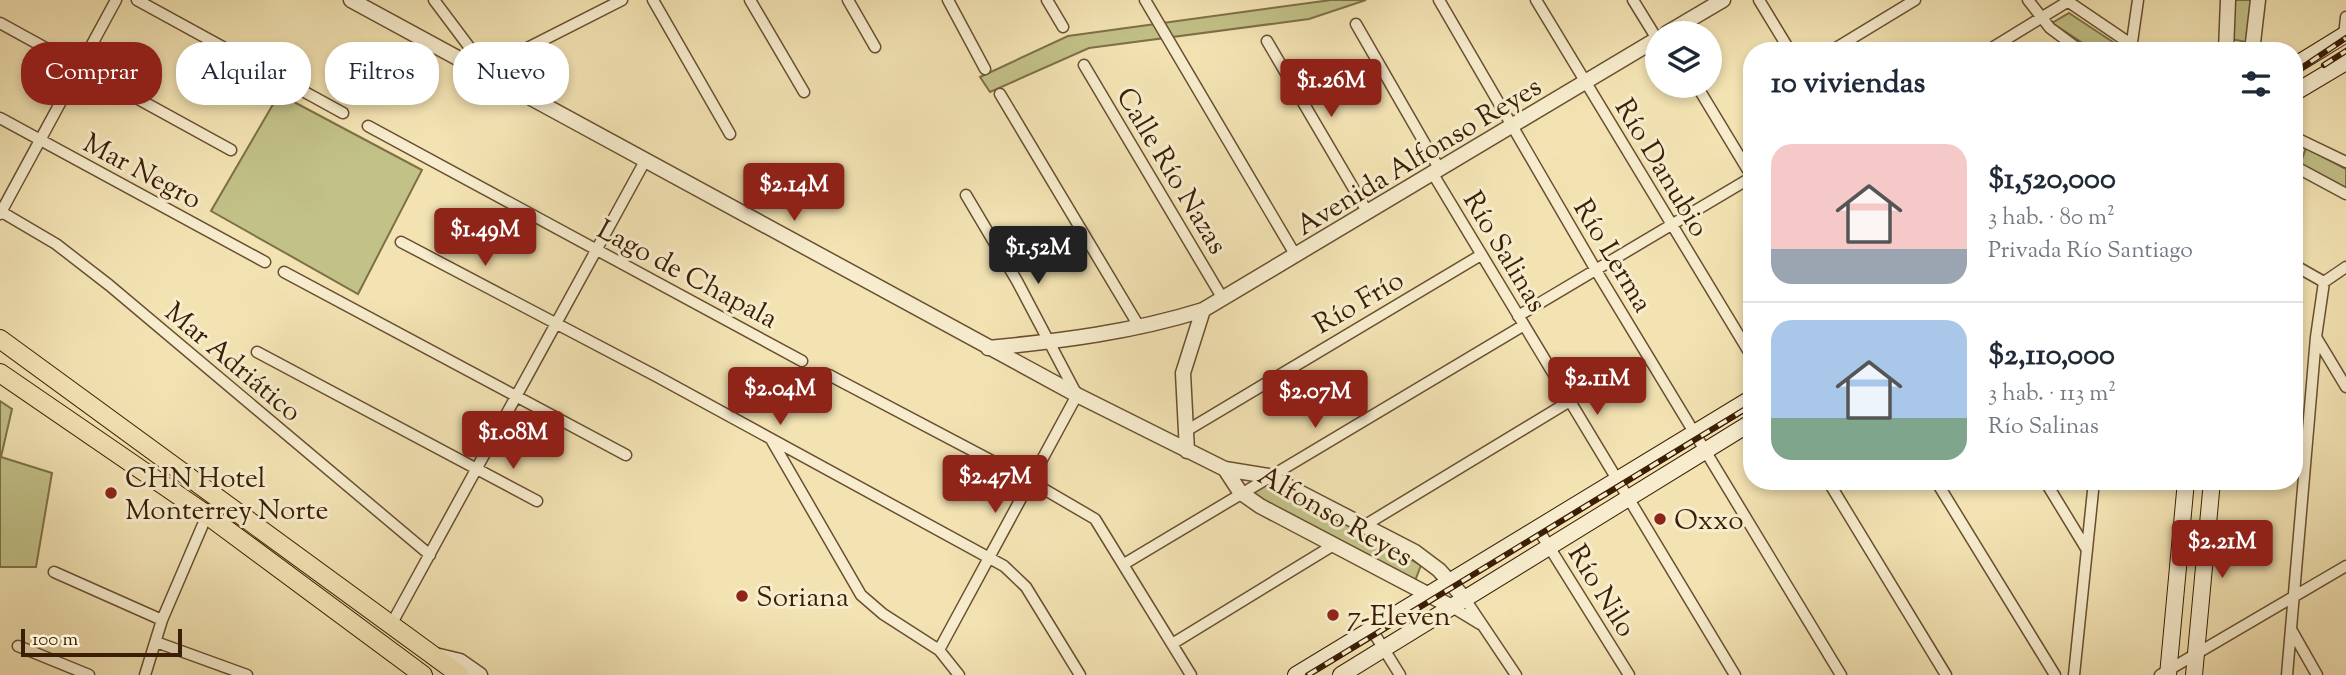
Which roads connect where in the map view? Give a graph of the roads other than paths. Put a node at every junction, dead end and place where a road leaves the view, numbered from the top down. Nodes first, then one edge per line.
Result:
1 (116, 0) edge
2 (137, 0) edge
3 (351, 0) edge
4 (433, 0) edge
5 (622, 0) edge
6 (653, 0) edge
7 (751, 0) edge
8 (848, 0) edge
9 (948, 0) edge
10 (1047, 0) edge
11 (1145, 0) edge
12 (1439, 0) edge
13 (1536, 0) edge
14 (1633, 0) edge
15 (1723, 0) edge
16 (1759, 0) edge
17 (1915, 0) edge
18 (2028, 0) edge
19 (2138, 0) edge
20 (2228, 0) edge
21 (2258, 0) edge
22 (2066, 1) edge
23 (2346, 17) edge
24 (2040, 19) junction
25 (1646, 21) edge
26 (1687, 21) edge
27 (0, 23) edge
28 (1356, 24) dead end
29 (1063, 27) dead end
30 (2345, 35) edge
31 (1267, 41) dead end
32 (35, 42) edge
33 (93, 42) edge
34 (465, 42) edge
35 (544, 42) edge
36 (1785, 42) edge
37 (1846, 42) edge
38 (2002, 42) edge
39 (2069, 42) edge
40 (2125, 42) edge
41 (2135, 42) edge
42 (2226, 42) edge
43 (2253, 42) edge
44 (1645, 46) edge
45 (875, 47) dead end
46 (453, 54) edge
47 (2303, 61) edge
48 (2346, 62) edge
49 (1084, 65) dead end
50 (985, 69) dead end
51 (1585, 83) junction
52 (2303, 88) edge
53 (804, 92) dead end
54 (1000, 94) dead end
55 (1704, 98) edge
56 (59, 105) edge
57 (149, 105) edge
58 (546, 105) edge
59 (343, 113) dead end
60 (0, 118) edge
61 (368, 126) dead end
62 (1512, 128) junction
63 (730, 134) dead end
64 (40, 140) junction
65 (2303, 141) edge
66 (231, 150) dead end
67 (645, 161) junction
68 (1743, 162) edge
69 (2346, 162) edge
70 (2303, 171) edge
71 (1436, 172) junction
72 (1743, 183) edge
73 (2346, 194) edge
74 (966, 195) dead end
75 (0, 212) edge
76 (1368, 213) junction
77 (1672, 227) junction
78 (401, 242) dead end
79 (594, 249) junction
80 (1482, 255) junction
81 (1296, 256) junction
82 (265, 262) dead end
83 (2346, 267) edge
84 (2303, 270) edge
85 (284, 272) dead end
86 (1597, 272) junction
87 (2324, 282) junction
88 (1223, 299) junction
89 (1203, 310) junction
90 (1521, 321) junction
91 (555, 323) junction
92 (1140, 328) junction
93 (2316, 337) junction
94 (0, 339) edge
95 (1050, 342) junction
96 (1743, 342) edge
97 (987, 348) junction
98 (257, 352) dead end
99 (802, 361) dead end
100 (0, 373) edge
101 (828, 375) dead end
102 (2346, 387) edge
103 (1077, 395) junction
104 (515, 397) junction
105 (1570, 401) junction
106 (1743, 404) edge
107 (1743, 427) edge
108 (1186, 431) junction
109 (1695, 434) junction
110 (772, 441) junction
111 (1705, 450) junction
112 (1188, 451) junction
113 (626, 455) dead end
114 (1225, 469) junction
115 (475, 470) junction
116 (1268, 476) junction
117 (1030, 481) junction
118 (1617, 481) junction
119 (1833, 490) edge
120 (1941, 490) edge
121 (2051, 490) edge
122 (2093, 490) edge
123 (2185, 490) edge
124 (2211, 490) edge
125 (1240, 492) junction
126 (1628, 499) junction
127 (537, 500) dead end
128 (207, 515) junction
129 (1362, 527) junction
130 (1538, 529) junction
131 (1332, 546) junction
132 (1549, 547) junction
133 (2087, 550) junction
134 (430, 555) junction
135 (990, 558) junction
136 (1124, 564) junction
137 (2346, 566) edge
138 (54, 572) dead end
139 (1450, 581) junction
140 (1429, 595) junction
141 (2294, 596) junction
142 (1459, 603) junction
143 (162, 620) junction
144 (392, 623) junction
145 (1371, 630) junction
146 (2292, 631) junction
147 (156, 642) junction
148 (1172, 643) junction
149 (18, 646) dead end
150 (1384, 649) junction
151 (939, 650) junction
152 (2196, 654) junction
153 (435, 655) junction
154 (2165, 673) edge
155 (89, 675) edge
156 (145, 675) edge
157 (247, 675) edge
158 (423, 675) edge
159 (460, 675) edge
160 (480, 675) edge
161 (959, 675) edge
162 (1080, 675) edge
163 (1191, 675) edge
164 (1296, 675) edge
165 (1341, 675) edge
166 (1400, 675) edge
167 (1516, 675) edge
168 (1629, 675) edge
169 (1735, 675) edge
170 (1841, 675) edge
171 (1946, 675) edge
172 (2054, 675) edge
173 (2074, 675) edge
174 (2194, 675) edge
175 (2287, 675) edge
176 (2317, 675) edge

1 - 33 street
2 - 59 street
3 - 46 street
4 - 34 street
5 - 35 street
6 - 63 street
7 - 53 street
8 - 45 street
9 - 50 street
10 - 29 street
11 - 81 street
12 - 62 street, Río Lerma
13 - 51 street, Río Danubio
14 - 25 street
15 - 26 street
16 - 36 street
17 - 37 street
18 - 24 street
19 - 41 street
20 - 42 street
21 - 43 street
22 - 24 street
22 - 40 street
23 - 30 street
24 - 38 street
24 - 39 street
27 - 32 street
28 - 71 street, Río Salinas
30 - 47 main road
31 - 76 street
44 - 51 street, Avenida Alfonso Reyes
48 - 52 main road
49 - 88 street, Calle Río Nazas
51 - 62 street, Avenida Alfonso Reyes
51 - 77 street, Río Danubio
54 - 92 street
55 - 68 street
56 - 64 street
57 - 66 street
58 - 67 street
60 - 64 street, Mar Negro
61 - 79 street, Lago de Chapala
62 - 71 street, Avenida Alfonso Reyes
62 - 86 street, Río Lerma
64 - 75 street
64 - 82 street, Mar Negro
65 - 69 street
67 - 79 street
67 - 97 street
70 - 73 street
71 - 76 street, Avenida Alfonso Reyes
71 - 80 street, Río Salinas
72 - 77 street
74 - 95 street
75 - 134 street, Mar Adriático
76 - 81 street, Avenida Alfonso Reyes
77 - 86 street
77 - 96 street, Río Danubio
78 - 91 street
79 - 91 street
79 - 99 street, Lago de Chapala
80 - 90 street, Río Salinas
80 - 108 street, Río Frío
81 - 88 street, Avenida Alfonso Reyes
83 - 87 street
84 - 87 street
85 - 104 street
86 - 90 street
86 - 109 street, Río Lerma
87 - 93 street
88 - 89 street, Avenida Alfonso Reyes
89 - 92 street, Avenida Alfonso Reyes
89 - 108 street
90 - 105 street, Río Salinas
90 - 116 street
91 - 104 street
91 - 110 street
92 - 95 street, Avenida Alfonso Reyes
93 - 102 street
93 - 141 street
94 - 144 highway
95 - 97 street, Avenida Alfonso Reyes
95 - 103 street
97 - 103 street
98 - 115 street
100 - 128 highway
101 - 117 street
103 - 112 street
103 - 117 street
104 - 113 street
104 - 115 street
105 - 118 street, Río Salinas
105 - 129 street
106 - 109 main road
107 - 111 main road
108 - 112 street
109 - 111 street, Río Lerma
109 - 118 main road
110 - 135 street
110 - 151 street
111 - 126 main road
111 - 170 street, Río Lerma
112 - 114 street
114 - 116 street, Alfonso Reyes
114 - 125 street, Alfonso Reyes
115 - 127 street
115 - 134 street
116 - 125 street
116 - 129 street, Alfonso Reyes
117 - 135 street
117 - 136 street
118 - 126 street, Río Salinas
118 - 130 main road
119 - 171 street
120 - 172 street
121 - 133 street
122 - 133 street
123 - 154 main road
124 - 152 main road
125 - 131 street, Alfonso Reyes
125 - 136 street
126 - 132 main road
126 - 169 street, Río Salinas
128 - 143 street
128 - 158 highway
129 - 139 street, Alfonso Reyes
130 - 132 street, Río Nilo
130 - 139 main road
131 - 140 street, Alfonso Reyes
131 - 148 street
132 - 142 main road
132 - 168 street, Río Nilo
133 - 173 street
134 - 144 street
135 - 151 street
135 - 162 street
136 - 148 street
137 - 141 street
138 - 143 street
139 - 140 main road
139 - 142 street, Alfonso Reyes
140 - 142 street, Alfonso Reyes
140 - 145 main road
141 - 146 street
141 - 152 street
142 - 150 main road
142 - 167 street
143 - 147 street
144 - 153 highway
145 - 150 street
145 - 164 main road
146 - 175 street
146 - 176 street
147 - 156 street
147 - 157 street
148 - 163 street
149 - 155 street
150 - 165 main road
150 - 166 street
151 - 161 street
152 - 154 street
152 - 174 main road
153 - 159 highway
153 - 160 street

